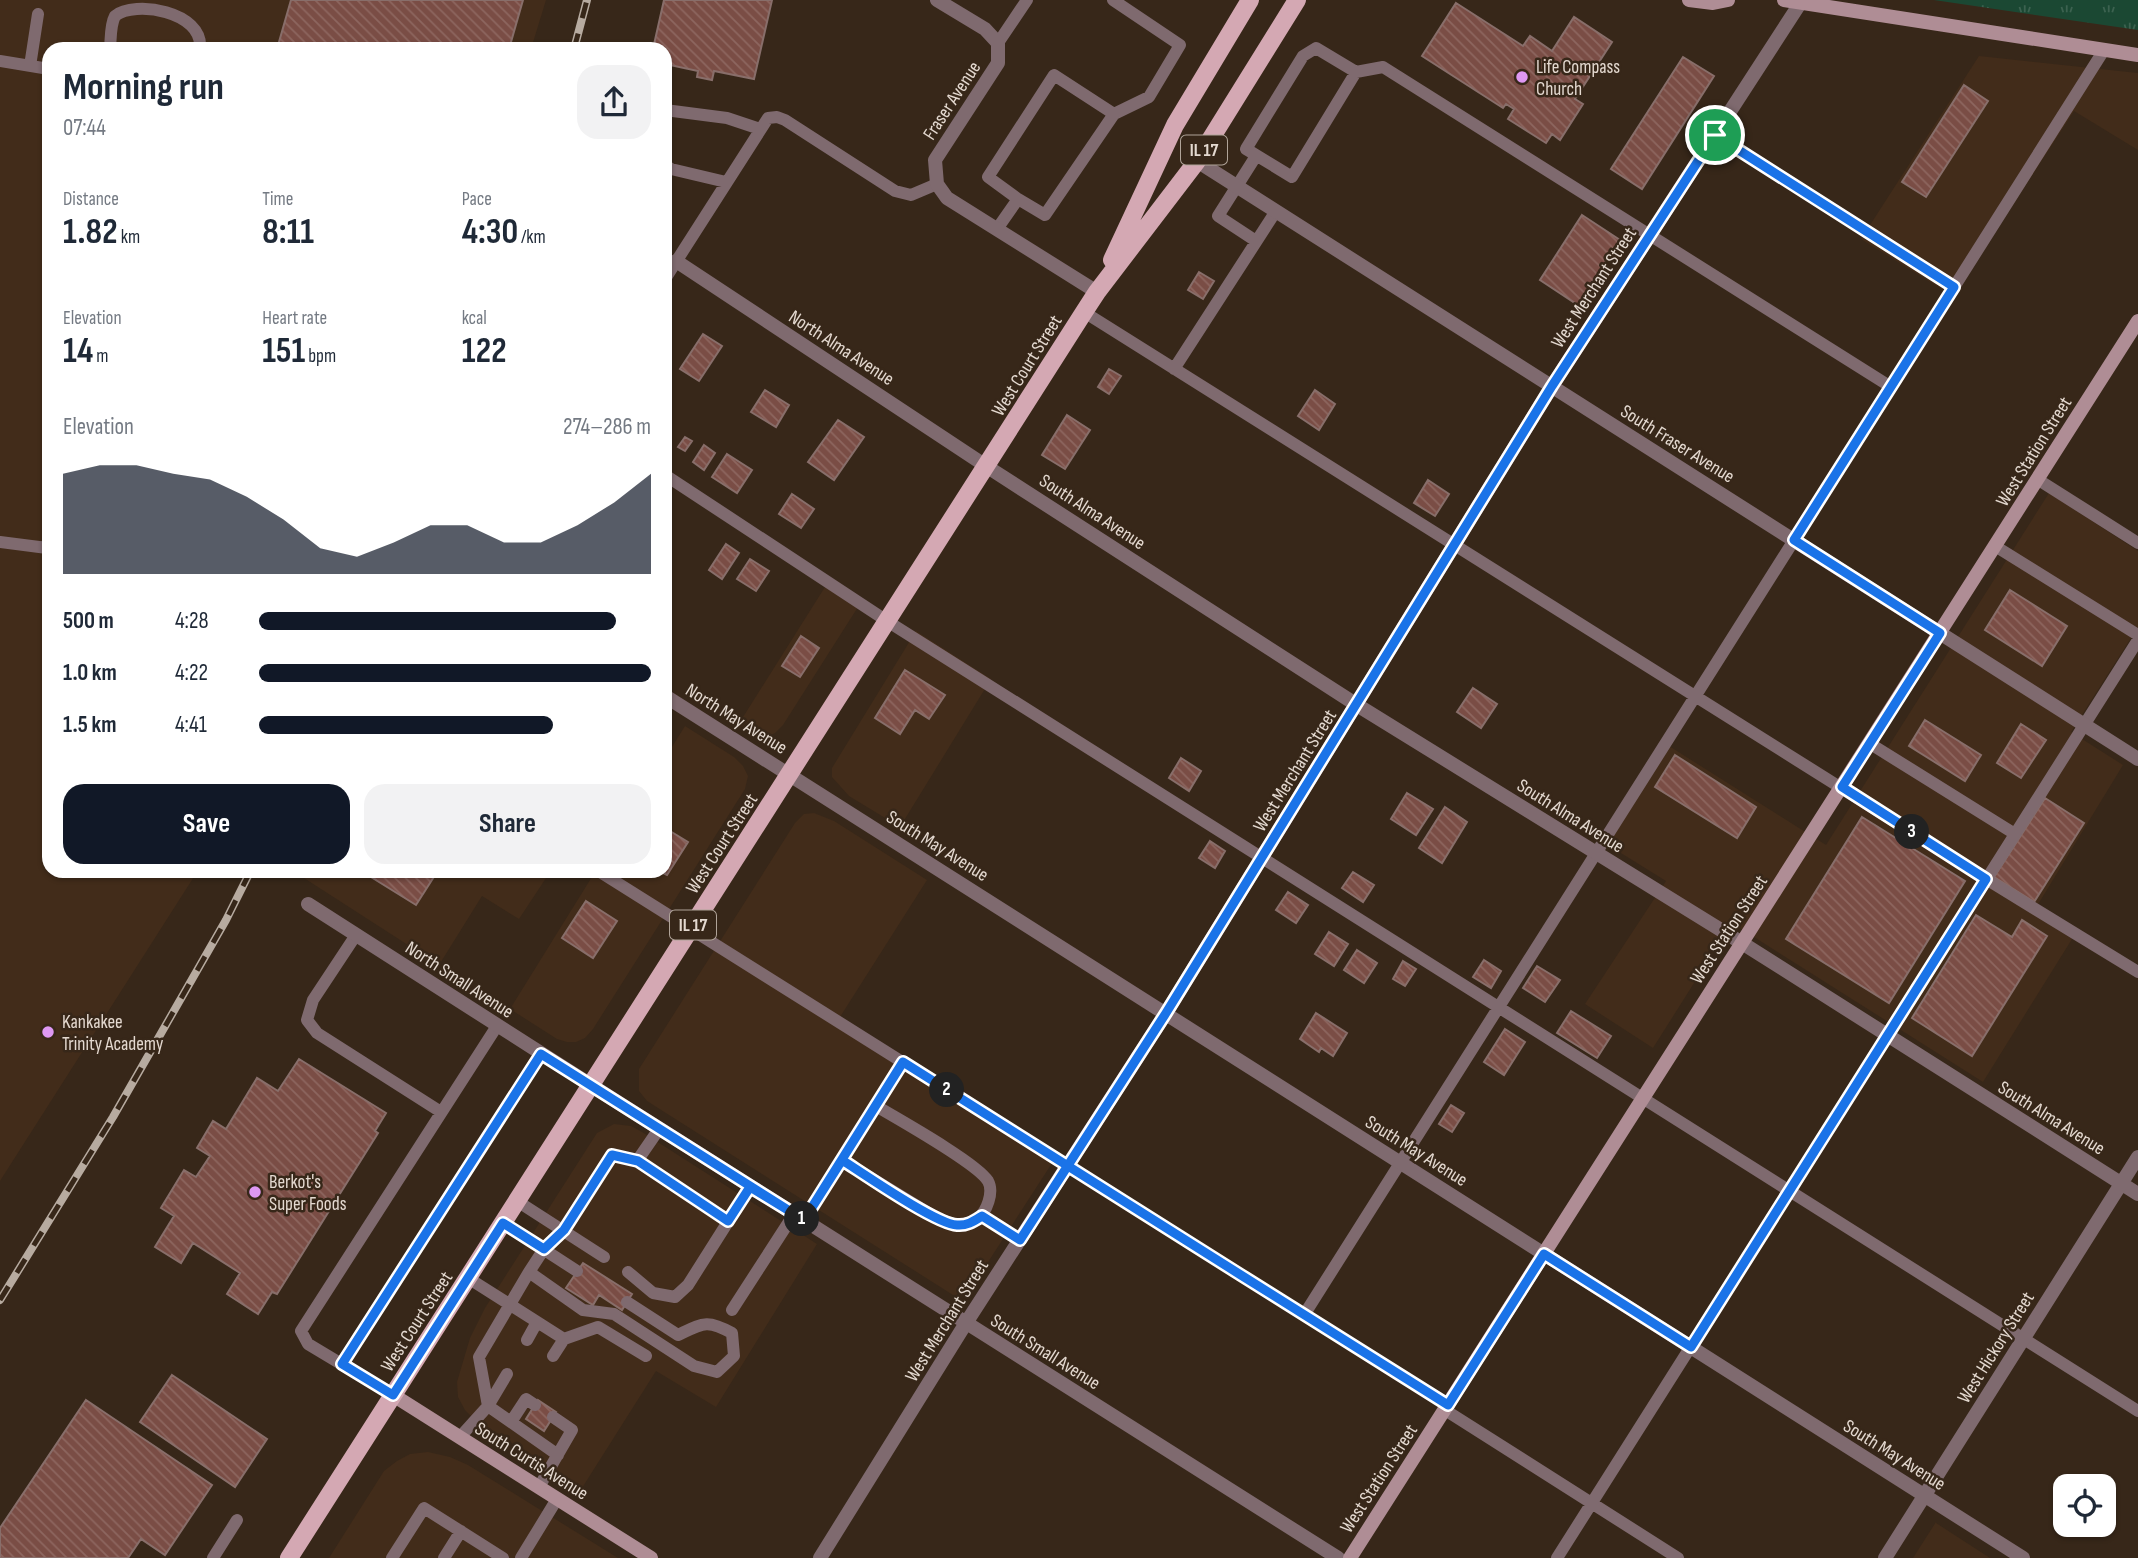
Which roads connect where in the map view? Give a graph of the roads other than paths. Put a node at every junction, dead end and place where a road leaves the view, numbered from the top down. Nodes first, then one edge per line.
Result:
1 (937, 0) edge
2 (1027, 0) edge
3 (1113, 0) edge
4 (1250, 0) edge
5 (1297, 0) edge
6 (1689, 0) edge
7 (1728, 0) edge
8 (1784, 0) edge
9 (1801, 2) junction
10 (38, 14) dead end
11 (111, 42) edge
12 (201, 42) edge
13 (998, 43) junction
14 (2104, 50) junction
15 (2138, 55) edge
16 (0, 61) edge
17 (30, 66) junction
18 (42, 68) edge
19 (1356, 72) junction
20 (672, 111) edge
21 (1114, 114) junction
22 (760, 130) junction
23 (1715, 135) junction
24 (1256, 156) junction
25 (1197, 161) junction
26 (672, 169) edge
27 (726, 182) junction
28 (937, 184) junction
29 (1237, 186) junction
30 (1018, 199) junction
31 (1276, 211) junction
32 (997, 229) junction
33 (1649, 236) junction
34 (1256, 241) junction
35 (676, 261) junction
36 (672, 268) edge
37 (1954, 287) junction
38 (1097, 292) junction
39 (1084, 312) junction
40 (2137, 324) edge
41 (1174, 369) junction
42 (1552, 386) junction
43 (1891, 387) junction
44 (986, 466) junction
45 (2038, 479) junction
46 (672, 480) edge
47 (1794, 540) junction
48 (0, 542) edge
49 (2138, 543) edge
50 (1455, 545) junction
51 (1995, 546) junction
52 (42, 547) edge
53 (887, 621) junction
54 (1940, 633) junction
55 (2138, 638) edge
56 (1696, 696) junction
57 (672, 700) edge
58 (1357, 705) junction
59 (2084, 725) junction
60 (1870, 743) junction
61 (2138, 759) edge
62 (790, 774) junction
63 (1842, 787) junction
64 (2015, 834) junction
65 (1596, 853) junction
66 (1262, 857) junction
67 (610, 878) edge
68 (1986, 879) junction
69 (308, 904) dead end
70 (691, 929) junction
71 (356, 935) junction
72 (1742, 943) junction
73 (2138, 972) edge
74 (1499, 1007) junction
75 (1166, 1013) junction
76 (497, 1026) junction
77 (1887, 1036) junction
78 (541, 1054) junction
79 (903, 1062) junction
80 (591, 1086) junction
81 (1644, 1098) junction
82 (876, 1105) junction
83 (441, 1112) junction
84 (659, 1129) junction
85 (2138, 1157) edge
86 (842, 1160) junction
87 (638, 1161) junction
88 (1401, 1162) junction
89 (1068, 1166) junction
90 (2121, 1184) junction
91 (750, 1187) junction
92 (1790, 1190) junction
93 (2138, 1194) edge
94 (517, 1201) junction
95 (982, 1216) junction
96 (799, 1217) junction
97 (728, 1221) junction
98 (503, 1223) junction
99 (564, 1230) junction
100 (1020, 1240) junction
101 (544, 1249) junction
102 (1544, 1254) junction
103 (604, 1257) dead end
104 (577, 1270) dead end
105 (528, 1272) junction
106 (628, 1272) dead end
107 (468, 1278) junction
108 (627, 1302) dead end
109 (509, 1304) junction
110 (732, 1310) dead end
111 (1304, 1315) junction
112 (537, 1322) junction
113 (967, 1323) junction
114 (564, 1339) junction
115 (2023, 1339) junction
116 (527, 1340) dead end
117 (1691, 1347) junction
118 (553, 1356) dead end
119 (646, 1356) dead end
120 (342, 1364) junction
121 (506, 1374) dead end
122 (393, 1395) junction
123 (531, 1398) dead end
124 (488, 1406) junction
125 (1446, 1407) junction
126 (2138, 1411) edge
127 (553, 1417) dead end
128 (511, 1422) junction
129 (460, 1437) junction
130 (558, 1455) junction
131 (539, 1487) junction
132 (1924, 1495) junction
133 (558, 1499) junction
134 (1592, 1503) junction
135 (237, 1520) dead end
136 (461, 1531) junction
137 (213, 1558) edge
138 (289, 1558) edge
139 (392, 1558) edge
140 (444, 1558) edge
141 (503, 1558) edge
142 (520, 1558) edge
143 (651, 1558) edge
144 (820, 1558) edge
145 (1338, 1558) edge
146 (1350, 1558) edge
147 (1557, 1558) edge
148 (1678, 1558) edge
149 (1885, 1558) edge
150 (2023, 1558) edge

1 - 13 street
2 - 13 lane
3 - 21 lane
4 - 38 main road, West Court Street / IL 17
5 - 25 main road, West Court Street / IL 17
6 - 7 main road
8 - 9 main road
9 - 14 main road
9 - 23 street, West Merchant Street
10 - 17 lane
11 - 12 lane
13 - 28 street, Fraser Avenue
14 - 15 main road
14 - 37 lane
16 - 17 lane
17 - 18 lane
19 - 24 lane
19 - 24 lane
19 - 33 lane
20 - 22 lane
21 - 30 lane
21 - 30 lane
22 - 27 lane
22 - 28 lane
23 - 33 street, West Merchant Street
23 - 37 lane
24 - 29 lane
25 - 29 street, South Fraser Avenue
25 - 38 main road, West Court Street / IL 17
26 - 27 lane
27 - 35 lane
28 - 32 street
29 - 31 street, South Fraser Avenue
29 - 34 lane
30 - 32 lane
31 - 34 lane
31 - 42 street, South Fraser Avenue
32 - 38 street
33 - 42 street, West Merchant Street
33 - 43 lane
34 - 41 lane
35 - 36 lane
35 - 44 street, North Alma Avenue
37 - 43 lane
38 - 39 main road, West Court Street / IL 17
39 - 41 lane
39 - 44 main road, West Court Street / IL 17
40 - 45 main road, West Station Street
41 - 50 lane
42 - 47 street, South Fraser Avenue
42 - 50 street, West Merchant Street
43 - 47 lane
44 - 53 main road, West Court Street / IL 17
44 - 58 street, South Alma Avenue
45 - 49 lane
45 - 51 main road, West Station Street
46 - 53 lane
47 - 54 street, South Fraser Avenue
47 - 56 lane
48 - 52 lane
50 - 56 lane
50 - 58 street, West Merchant Street
51 - 54 main road, West Station Street
51 - 55 lane
53 - 62 main road, West Court Street / IL 17
53 - 66 lane
54 - 59 street, South Fraser Avenue
54 - 60 main road, West Station Street
55 - 59 lane
56 - 63 lane
56 - 65 lane
57 - 62 street, North May Avenue
58 - 65 street, South Alma Avenue
58 - 66 street, West Merchant Street
59 - 61 street, South Fraser Avenue
59 - 64 lane
60 - 63 main road, West Station Street
60 - 64 lane
62 - 70 main road, West Court Street / IL 17
62 - 75 street, South May Avenue
63 - 68 lane
63 - 72 main road, West Station Street
64 - 68 lane
65 - 72 street, South Alma Avenue
65 - 74 lane
66 - 74 lane
66 - 75 street, West Merchant Street
67 - 70 lane
68 - 73 lane
68 - 77 lane
69 - 71 street, North Small Avenue
70 - 79 lane
70 - 80 main road, West Court Street / IL 17
71 - 76 street, North Small Avenue
71 - 83 lane
72 - 77 street, South Alma Avenue
72 - 81 main road, West Station Street
74 - 81 lane
74 - 88 lane
75 - 88 street, South May Avenue
75 - 89 street, West Merchant Street
76 - 78 street, North Small Avenue
76 - 83 lane
77 - 90 street, South Alma Avenue
77 - 92 lane
78 - 80 street, North Small Avenue
78 - 120 lane
79 - 82 lane
79 - 89 lane
80 - 84 street, South Small Avenue
80 - 94 main road, West Court Street / IL 17
81 - 92 lane
81 - 102 main road, West Station Street
82 - 86 lane
82 - 95 lane
83 - 120 lane
84 - 87 lane
84 - 91 street, South Small Avenue
85 - 90 street, West Hickory Street
86 - 95 lane
86 - 96 lane
87 - 97 lane
87 - 99 lane
88 - 102 street, South May Avenue
88 - 111 lane
89 - 100 street, West Merchant Street
89 - 111 lane
90 - 93 street, South Alma Avenue
90 - 115 street, West Hickory Street
91 - 96 street, South Small Avenue
91 - 97 lane
92 - 115 lane
92 - 117 lane
94 - 98 main road, West Court Street / IL 17
94 - 99 lane
95 - 100 lane
96 - 110 lane
96 - 113 street, South Small Avenue
97 - 106 lane
98 - 101 lane
98 - 107 main road, West Court Street / IL 17
99 - 101 lane
99 - 103 lane
100 - 113 street, West Merchant Street
101 - 104 lane
101 - 105 lane
102 - 117 street, South May Avenue
102 - 125 main road, West Station Street
105 - 108 lane
105 - 109 lane
107 - 109 lane
107 - 122 main road, West Court Street / IL 17
109 - 112 lane
109 - 124 lane
111 - 125 lane
112 - 114 lane
112 - 116 lane
113 - 144 street, West Merchant Street
113 - 145 street, South Small Avenue
114 - 118 lane
114 - 119 lane
115 - 126 lane
115 - 132 street, West Hickory Street
117 - 132 street, South May Avenue
117 - 134 lane
120 - 122 lane
121 - 124 lane
122 - 129 main road, South Curtis Avenue
122 - 138 main road, West Court Street / IL 17
123 - 128 lane
124 - 128 lane
124 - 129 lane
125 - 134 lane
125 - 146 main road, West Station Street
127 - 130 lane
128 - 130 lane
129 - 131 main road, South Curtis Avenue
130 - 131 lane
131 - 133 main road, South Curtis Avenue
132 - 149 street, West Hickory Street
132 - 150 street, South May Avenue
133 - 142 lane
133 - 143 main road, South Curtis Avenue
134 - 147 lane
134 - 148 lane
135 - 137 lane
136 - 139 lane
136 - 140 lane
136 - 141 lane

